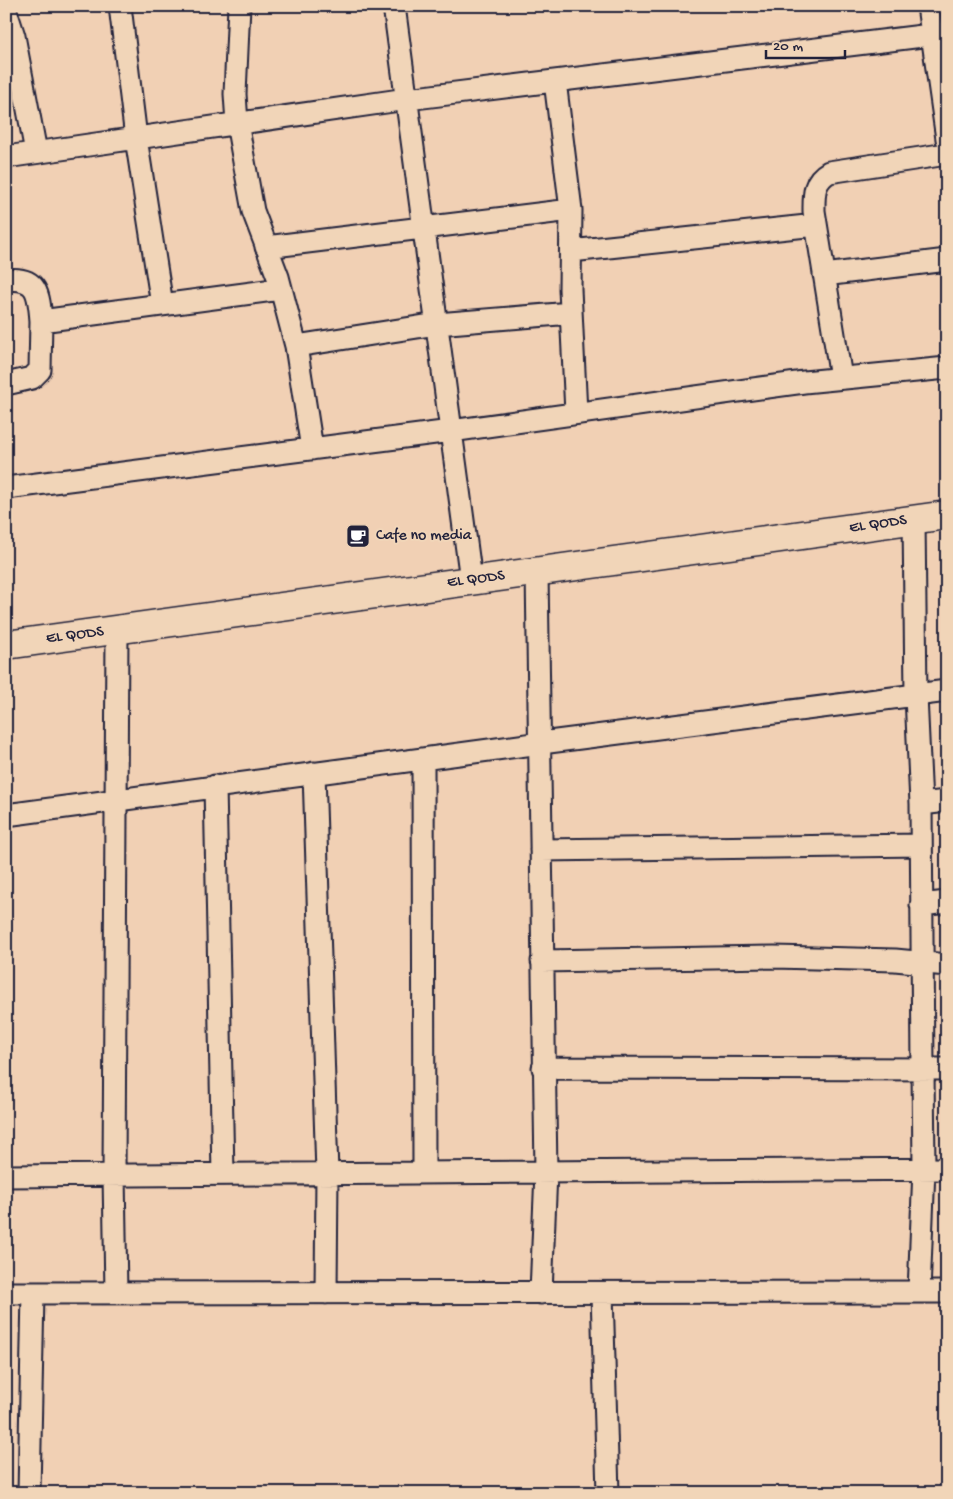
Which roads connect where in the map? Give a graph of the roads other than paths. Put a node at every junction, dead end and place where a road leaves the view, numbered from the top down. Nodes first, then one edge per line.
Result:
1 (120, 6) edge
2 (394, 6) edge
3 (928, 6) edge
4 (242, 7) edge
5 (6, 11) edge
6 (940, 34) edge
7 (10, 36) edge
8 (555, 81) junction
9 (408, 99) junction
10 (237, 123) junction
11 (136, 138) junction
12 (947, 139) edge
13 (36, 152) junction
14 (947, 154) edge
15 (6, 157) edge
16 (571, 210) junction
17 (816, 225) junction
18 (424, 228) junction
19 (266, 246) junction
20 (570, 251) junction
21 (947, 260) edge
22 (824, 275) junction
23 (6, 280) edge
24 (282, 289) junction
25 (162, 305) junction
26 (571, 313) junction
27 (41, 321) junction
28 (437, 324) junction
29 (296, 346) junction
30 (947, 368) edge
31 (841, 378) junction
32 (6, 384) edge
33 (576, 413) junction
34 (451, 431) junction
35 (312, 449) junction
36 (6, 488) edge
37 (947, 515) edge
38 (914, 520) junction
39 (537, 573) junction
40 (471, 580) junction
41 (117, 631) junction
42 (6, 645) edge
43 (947, 691) edge
44 (916, 696) junction
45 (541, 743) junction
46 (423, 759) junction
47 (314, 773) junction
48 (215, 786) junction
49 (116, 799) junction
50 (947, 801) edge
51 (921, 804) junction
52 (6, 815) edge
53 (921, 845) junction
54 (541, 850) junction
55 (947, 902) edge
56 (921, 905) junction
57 (542, 961) junction
58 (922, 963) junction
59 (947, 965) edge
60 (543, 1068) junction
61 (923, 1070) junction
62 (947, 1070) edge
63 (924, 1169) junction
64 (947, 1169) edge
65 (424, 1172) junction
66 (546, 1172) junction
67 (327, 1173) junction
68 (223, 1174) junction
69 (114, 1175) junction
70 (6, 1176) edge
71 (919, 1292) junction
72 (947, 1292) edge
73 (6, 1293) edge
74 (33, 1293) junction
75 (116, 1293) junction
76 (326, 1293) junction
77 (542, 1293) junction
78 (602, 1293) junction
79 (29, 1493) edge
80 (608, 1493) edge

1 - 11 street
2 - 9 street
3 - 6 street
4 - 10 street
5 - 7 street
6 - 8 street
6 - 12 street
7 - 13 street
8 - 9 street
8 - 16 street
9 - 10 street
9 - 18 street
10 - 11 street
10 - 19 street
11 - 13 street
11 - 25 street
13 - 15 street
14 - 17 street
16 - 18 street
16 - 20 street
17 - 20 street
17 - 22 street
18 - 19 street
18 - 28 street
19 - 24 street
20 - 26 street
21 - 22 street
22 - 31 street
23 - 27 street
24 - 25 street
24 - 29 street
25 - 27 street
26 - 28 street
26 - 33 street
27 - 32 street
28 - 29 street
28 - 34 street
29 - 35 street
30 - 31 street
31 - 33 street
33 - 34 street
34 - 35 street
34 - 40 street
35 - 36 street
37 - 38 street, EL QODS
38 - 39 street, EL QODS
38 - 44 street
39 - 40 street, EL QODS
39 - 45 street
40 - 41 street, EL QODS
41 - 42 street, EL QODS
41 - 49 street
43 - 44 street
44 - 45 street
44 - 51 street
45 - 46 street
45 - 54 street
46 - 47 street
46 - 65 street
47 - 48 street
47 - 67 street
48 - 49 street
48 - 68 street
49 - 52 street
49 - 69 street
50 - 51 street
51 - 53 street
53 - 54 street
53 - 56 street
54 - 57 street
55 - 56 street
56 - 58 street
57 - 58 street
57 - 60 street
58 - 59 street
58 - 61 street
60 - 61 street
60 - 66 street
61 - 62 street
61 - 63 street
63 - 64 street
63 - 66 street
63 - 71 street
65 - 66 street
65 - 67 street
66 - 77 street
67 - 68 street
67 - 76 street
68 - 69 street
69 - 70 street
69 - 75 street
71 - 72 street
71 - 78 street
73 - 74 street
74 - 75 street
74 - 79 street
75 - 76 street
76 - 77 street
77 - 78 street
78 - 80 street

